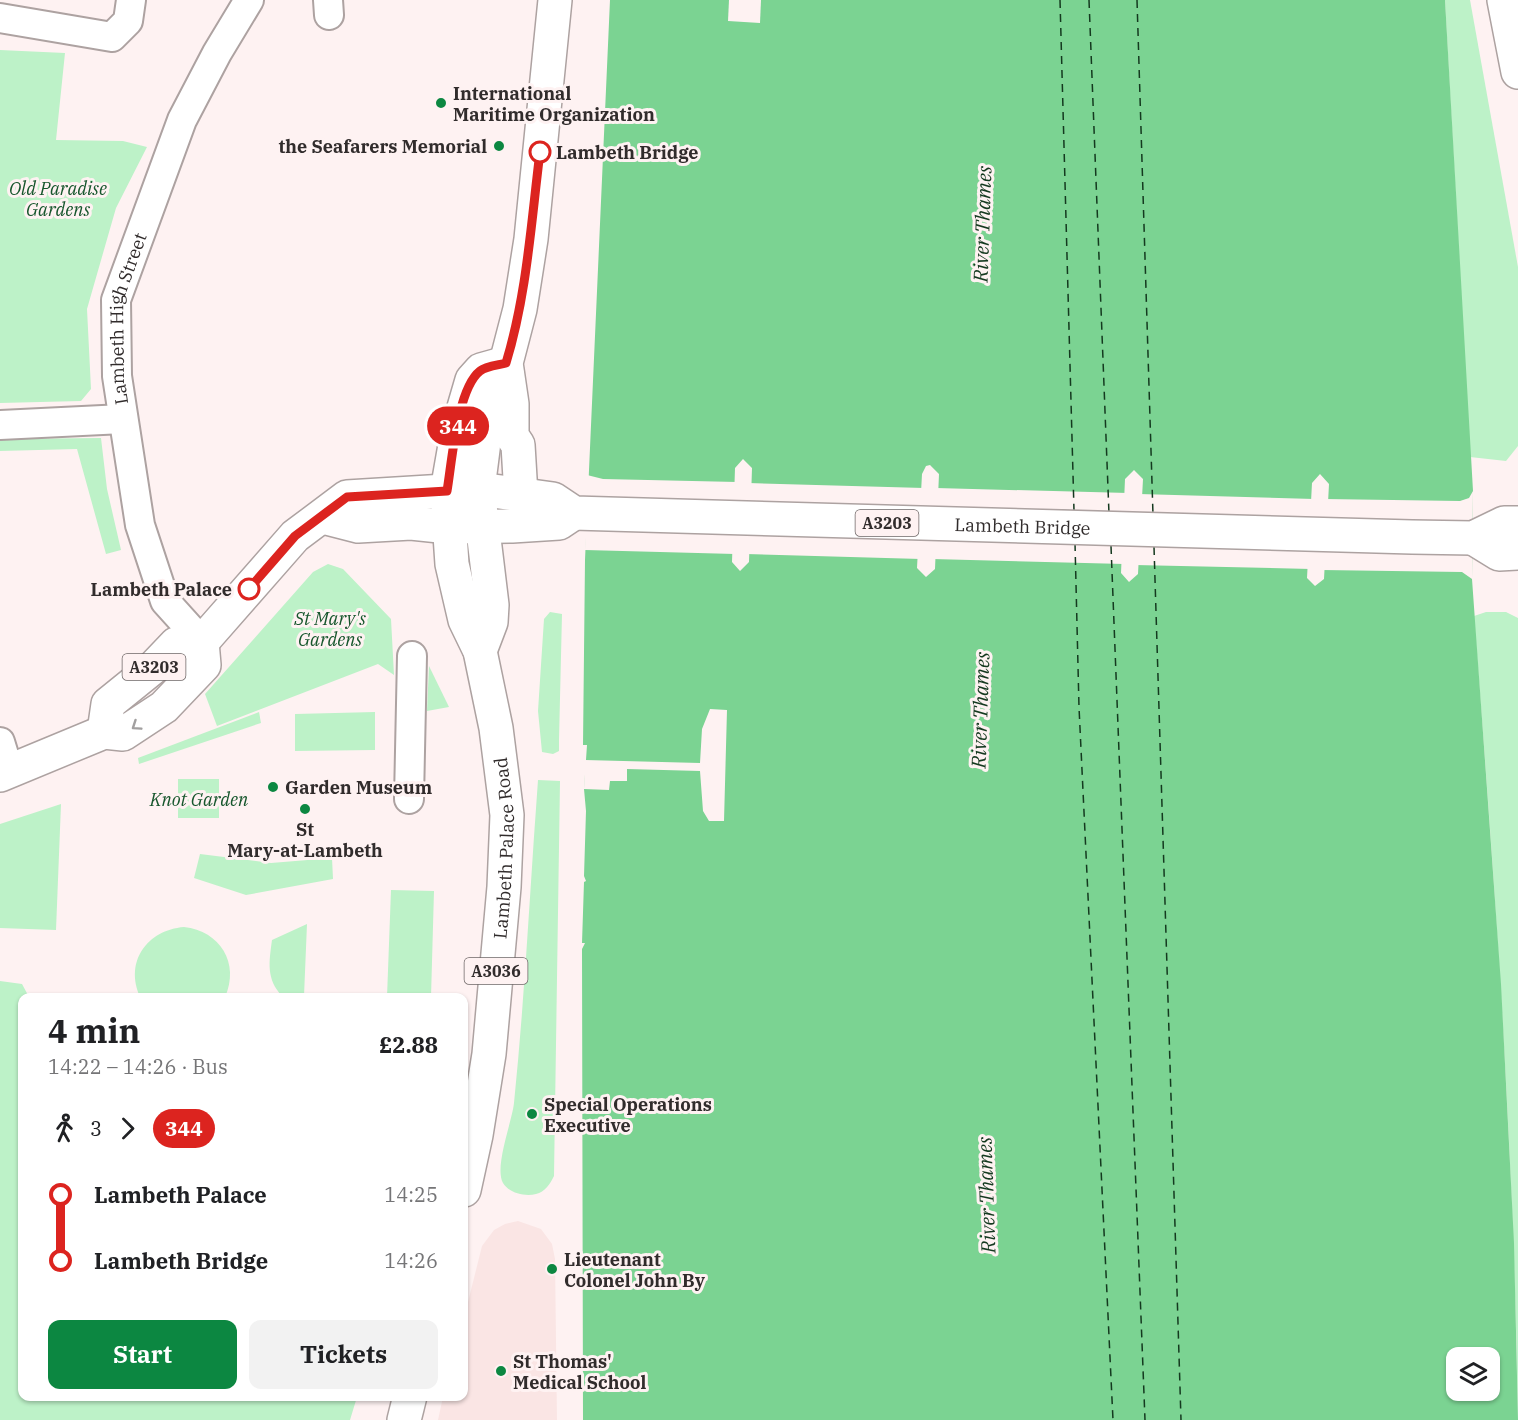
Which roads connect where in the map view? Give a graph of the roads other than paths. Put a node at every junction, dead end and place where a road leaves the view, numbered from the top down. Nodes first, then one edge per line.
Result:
1 (131, 0) edge
2 (249, 0) edge
3 (555, 0) edge
4 (1504, 0) edge
5 (0, 18) edge
6 (1518, 72) edge
7 (507, 368) junction
8 (123, 419) junction
9 (0, 425) edge
10 (463, 490) junction
11 (521, 495) junction
12 (580, 514) junction
13 (323, 518) junction
14 (1518, 523) edge
15 (449, 527) junction
16 (483, 527) junction
17 (1473, 538) junction
18 (1518, 553) edge
19 (202, 642) junction
20 (480, 651) junction
21 (412, 656) dead end
22 (3, 762) edge
23 (409, 799) dead end
24 (468, 1172) edge
25 (409, 1401) edge
26 (404, 1420) edge

1 - 5 street
2 - 8 street, Lambeth High Street
3 - 7 main road
4 - 6 main road
7 - 10 main road, A3036
7 - 11 main road
8 - 9 street
8 - 19 street, Lambeth High Street
10 - 11 main road, Lambeth Bridge / A3203
10 - 13 main road, A3203
10 - 15 main road, Lambeth Palace Road / A3036
10 - 16 main road, A3036
11 - 12 main road, Lambeth Bridge / A3203
12 - 16 main road, Lambeth Bridge
12 - 17 main road, Lambeth Bridge / A3203
13 - 15 main road, Lambeth Bridge
13 - 19 main road, A3203
14 - 17 main road, Lambeth Bridge / A3203
15 - 16 main road, Lambeth Bridge
15 - 20 main road, Lambeth Palace Road / A3036
16 - 20 main road, A3036
17 - 18 main road
19 - 22 main road, A3203
20 - 24 main road, Lambeth Palace Road / A3036
21 - 23 street
25 - 26 main road

